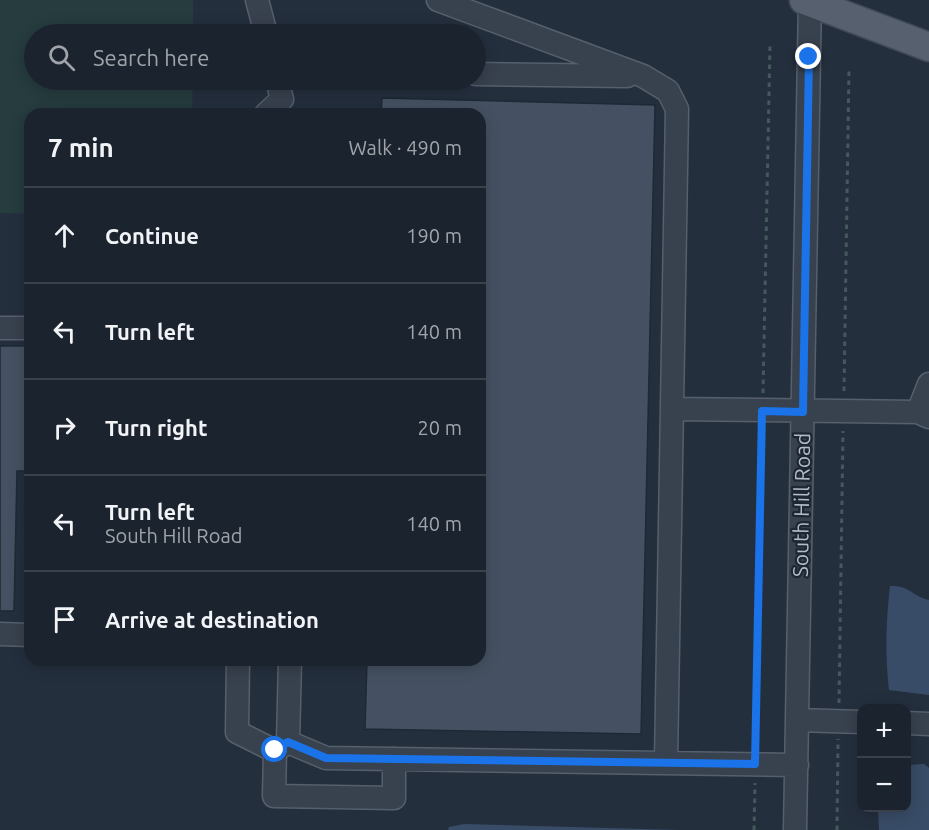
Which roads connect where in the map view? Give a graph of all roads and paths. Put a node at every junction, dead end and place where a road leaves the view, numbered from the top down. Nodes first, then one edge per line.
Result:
1 (257, 0) edge
2 (808, 1) edge
3 (447, 2) edge
4 (263, 24) edge
5 (770, 44) dead end
6 (929, 47) edge
7 (849, 69) dead end
8 (486, 74) edge
9 (643, 76) junction
10 (284, 97) edge
11 (272, 108) edge
12 (0, 328) edge
13 (24, 328) edge
14 (929, 384) edge
15 (672, 409) junction
16 (762, 411) junction
17 (803, 412) junction
18 (844, 412) junction
19 (924, 415) edge
20 (0, 634) edge
21 (24, 635) edge
22 (238, 666) edge
23 (289, 666) edge
24 (797, 720) junction
25 (839, 721) junction
26 (857, 722) edge
27 (911, 723) edge
28 (929, 724) edge
29 (282, 746) junction
30 (394, 759) junction
31 (666, 763) junction
32 (755, 764) junction
33 (797, 765) junction
34 (753, 830) edge
35 (795, 830) edge
36 (837, 830) edge

1 - 4 street
2 - 6 main road
2 - 17 street, South Hill Road
3 - 9 street
5 - 16 path
7 - 18 path
8 - 9 street
9 - 15 street
10 - 11 street
12 - 13 street
14 - 19 street
15 - 16 street
15 - 31 street
16 - 17 street
16 - 32 path
17 - 18 street
17 - 24 street, South Hill Road
18 - 19 street
18 - 25 path
20 - 21 street
22 - 29 street
23 - 29 street
24 - 25 street
24 - 33 street, South Hill Road
25 - 26 street
25 - 36 path
27 - 28 street
29 - 30 street
29 - 30 street
30 - 31 street
31 - 32 street
32 - 33 street
32 - 34 path
33 - 35 street, South Hill Road

